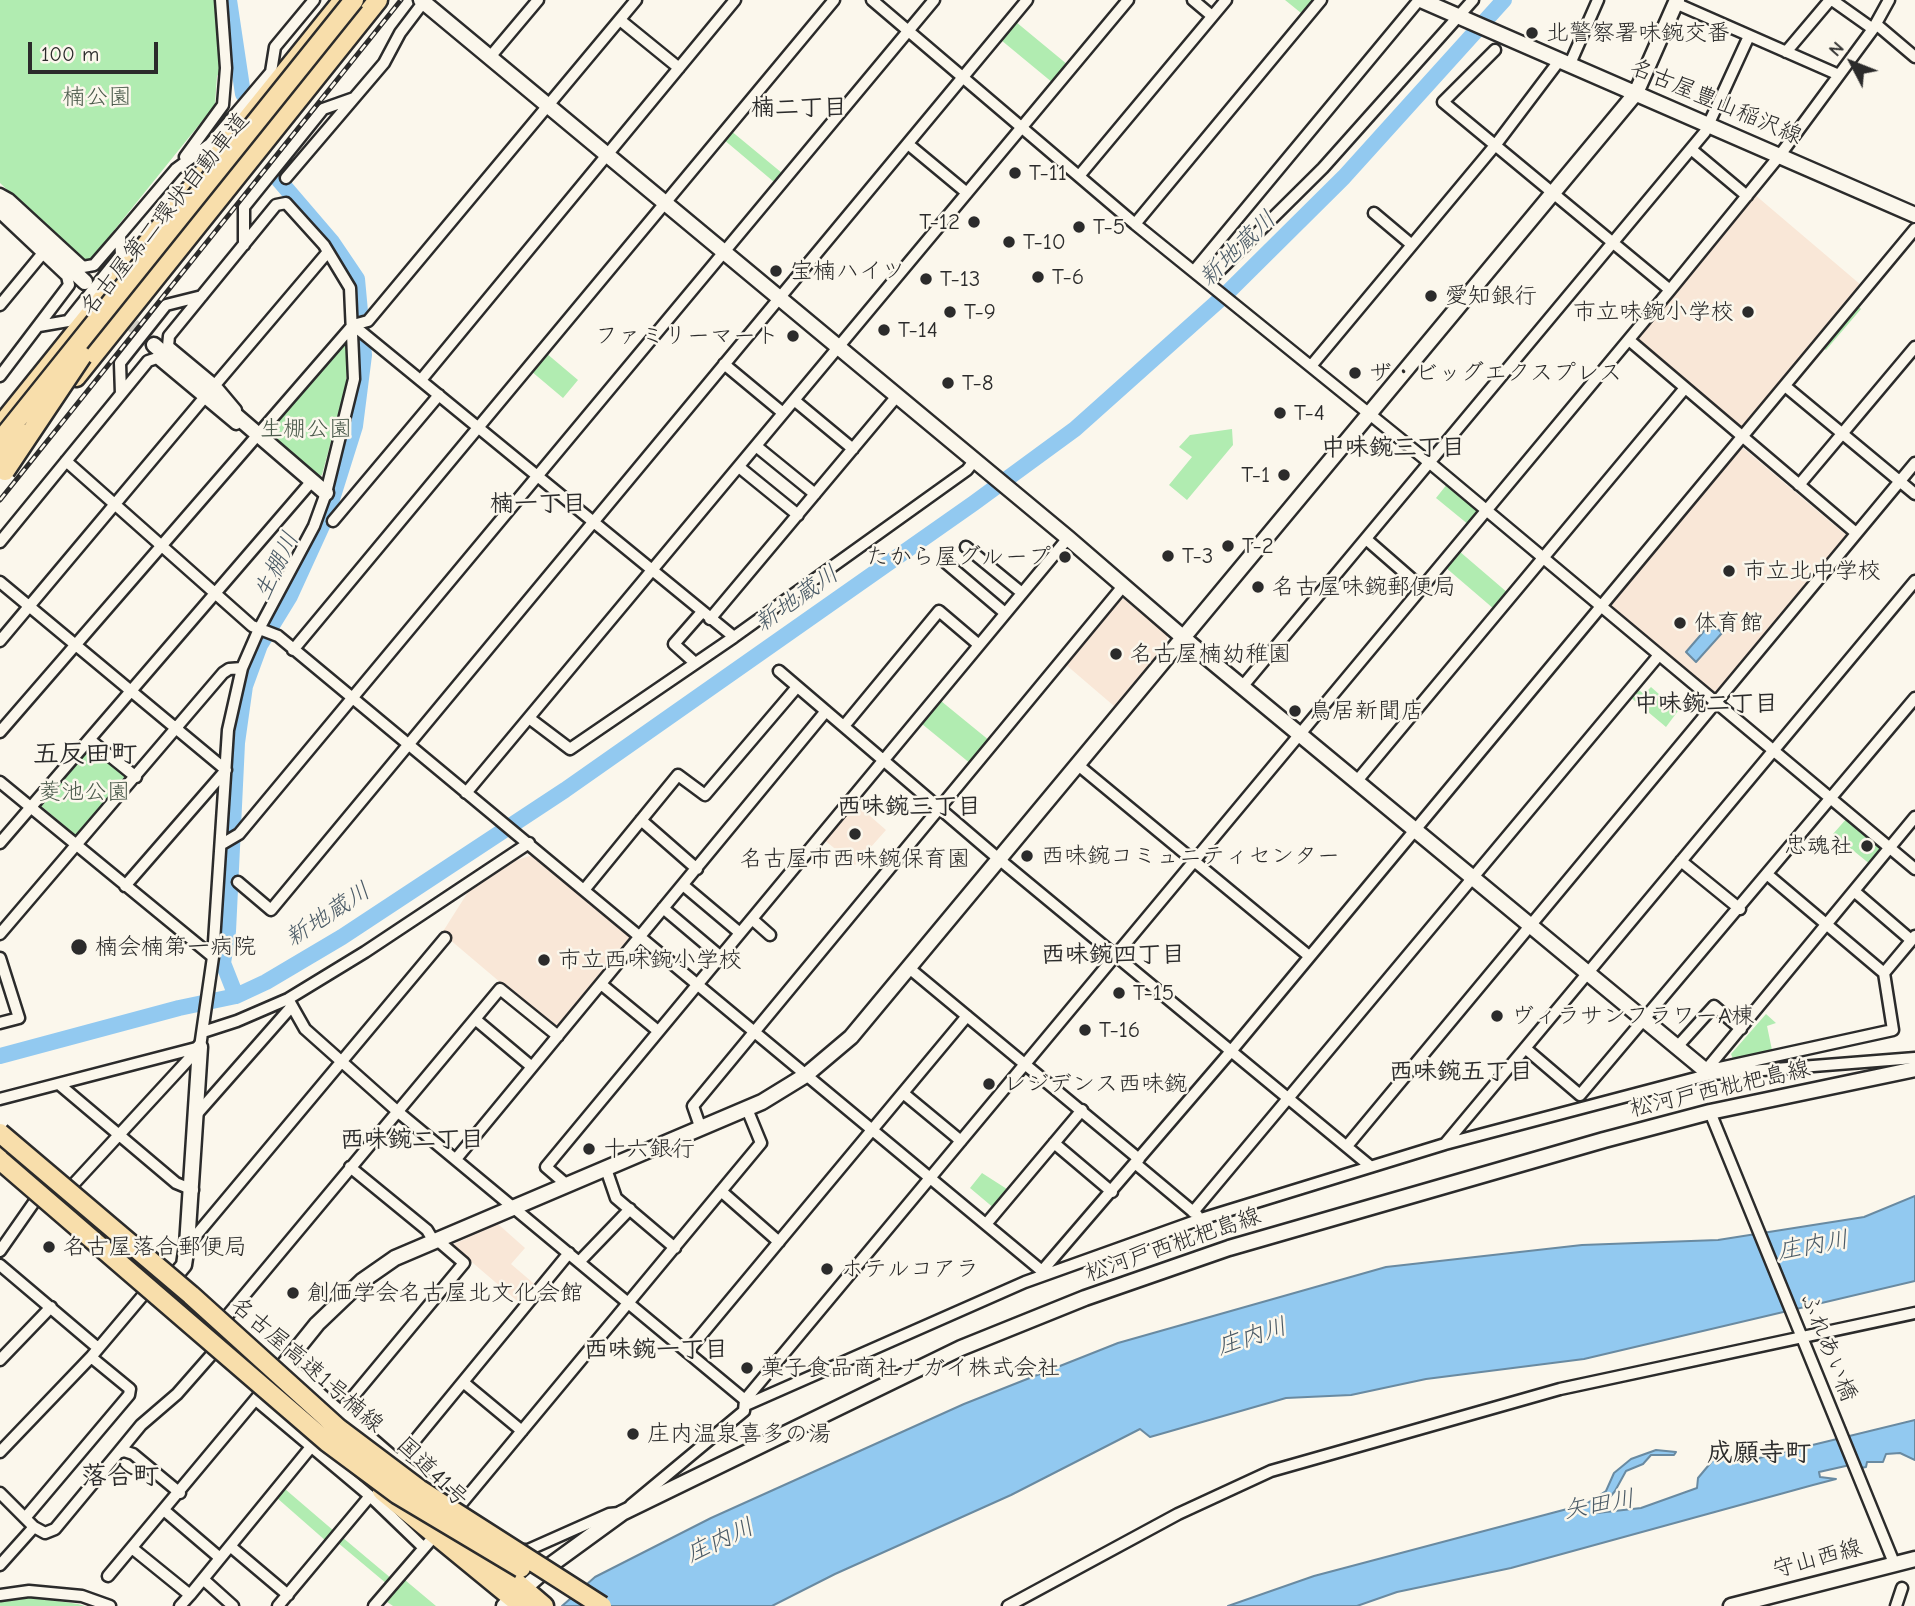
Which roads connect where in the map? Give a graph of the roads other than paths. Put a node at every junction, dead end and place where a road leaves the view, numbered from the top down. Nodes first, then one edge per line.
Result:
1 (221, 0) edge
2 (314, 0) edge
3 (336, 0) edge
4 (343, 0) edge
5 (354, 0) edge
6 (367, 0) edge
7 (380, 0) edge
8 (538, 0) edge
9 (636, 0) edge
10 (735, 0) edge
11 (834, 0) edge
12 (872, 0) edge
13 (934, 0) edge
14 (1027, 0) edge
15 (1128, 0) edge
16 (1193, 0) edge
17 (1226, 0) edge
18 (1321, 0) edge
19 (1420, 0) edge
20 (1474, 0) edge
21 (1598, 0) edge
22 (1831, 0) edge
23 (1889, 0) edge
24 (424, 1) edge
25 (1676, 1) edge
26 (1212, 16) junction
27 (1460, 17) junction
28 (620, 20) junction
29 (1874, 26) junction
30 (908, 30) junction
31 (1749, 36) junction
32 (1494, 50) dead end
33 (1786, 52) junction
34 (490, 57) junction
35 (1915, 57) edge
36 (1564, 63) junction
37 (679, 68) junction
38 (1839, 75) junction
39 (965, 78) junction
40 (1636, 93) junction
41 (354, 98) junction
42 (548, 105) junction
43 (1710, 124) junction
44 (1023, 127) junction
45 (1497, 143) junction
46 (908, 144) junction
47 (1691, 149) junction
48 (607, 155) junction
49 (1780, 155) junction
50 (176, 169) junction
51 (1079, 176) junction
52 (286, 178) dead end
53 (967, 193) junction
54 (1556, 193) junction
55 (0, 194) edge
56 (1747, 196) junction
57 (666, 202) junction
58 (0, 203) edge
59 (0, 213) edge
60 (1374, 213) dead end
61 (1915, 215) edge
62 (1135, 223) junction
63 (1915, 229) edge
64 (120, 235) junction
65 (1613, 242) junction
66 (244, 245) junction
67 (1412, 245) junction
68 (724, 251) junction
69 (43, 253) junction
70 (327, 253) junction
71 (1194, 271) junction
72 (1209, 281) junction
73 (85, 282) dead end
74 (1670, 290) junction
75 (203, 296) junction
76 (778, 299) junction
77 (0, 305) edge
78 (39, 326) junction
79 (355, 326) junction
80 (1629, 340) junction
81 (154, 345) tunnel mouth
82 (840, 347) junction
83 (1915, 348) edge
84 (82, 354) junction
85 (54, 360) junction
86 (724, 364) junction
87 (1311, 366) junction
88 (0, 376) edge
89 (421, 380) junction
90 (215, 385) junction
91 (1785, 386) junction
92 (1685, 388) junction
93 (121, 394) junction
94 (439, 395) junction
95 (897, 396) junction
96 (204, 398) junction
97 (794, 400) junction
98 (783, 413) junction
99 (1372, 416) junction
100 (238, 418) junction
101 (0, 420) edge
102 (0, 426) edge
103 (478, 427) junction
104 (255, 433) junction
105 (1843, 434) junction
106 (1742, 438) junction
107 (0, 441) edge
108 (757, 446) junction
109 (853, 449) junction
110 (0, 459) edge
111 (66, 461) junction
112 (1430, 463) junction
113 (1915, 463) edge
114 (980, 466) junction
115 (739, 467) junction
116 (0, 472) edge
117 (537, 476) junction
118 (0, 478) edge
119 (1899, 481) junction
120 (311, 482) junction
121 (1800, 485) junction
122 (326, 494) junction
123 (815, 494) junction
124 (1915, 494) edge
125 (114, 506) junction
126 (1486, 510) junction
127 (798, 515) junction
128 (333, 522) dead end
129 (594, 522) junction
130 (1856, 533) junction
131 (1068, 538) junction
132 (1366, 539) junction
133 (0, 542) edge
134 (160, 546) junction
135 (966, 547) dead end
136 (1544, 558) junction
137 (945, 562) dead end
138 (652, 570) junction
139 (1915, 581) edge
140 (0, 582) edge
141 (1124, 586) junction
142 (1421, 587) junction
143 (1022, 593) junction
144 (214, 595) junction
145 (29, 607) junction
146 (1601, 607) junction
147 (1005, 613) junction
148 (706, 616) junction
149 (261, 629) junction
150 (1184, 636) junction
151 (734, 637) junction
152 (0, 641) edge
153 (75, 645) junction
154 (979, 645) junction
155 (293, 650) junction
156 (1659, 656) junction
157 (695, 663) junction
158 (242, 668) junction
159 (779, 671) dead end
160 (797, 687) junction
161 (1242, 687) junction
162 (131, 693) junction
163 (352, 698) junction
164 (1915, 698) edge
165 (1716, 702) junction
166 (826, 711) junction
167 (529, 718) junction
168 (844, 726) junction
169 (175, 729) junction
170 (0, 732) edge
171 (1300, 735) junction
172 (90, 740) junction
173 (408, 745) junction
174 (1773, 750) junction
175 (883, 761) junction
176 (1078, 765) junction
177 (226, 770) junction
178 (136, 777) junction
179 (0, 782) edge
180 (1356, 782) junction
181 (466, 793) junction
182 (1831, 798) junction
183 (31, 808) junction
184 (941, 809) junction
185 (1915, 817) edge
186 (641, 820) junction
187 (1414, 830) junction
188 (0, 843) edge
189 (225, 843) junction
190 (528, 843) junction
191 (76, 846) junction
192 (1890, 847) junction
193 (1000, 860) junction
194 (1195, 861) junction
195 (1681, 861) junction
196 (697, 869) junction
197 (1915, 869) edge
198 (1768, 875) junction
199 (1472, 878) junction
200 (238, 882) dead end
201 (683, 885) junction
202 (125, 886) junction
203 (584, 890) junction
204 (1854, 891) junction
205 (663, 908) junction
206 (1740, 909) junction
207 (752, 919) junction
208 (1530, 926) junction
209 (1826, 926) junction
210 (740, 933) junction
211 (0, 934) edge
212 (770, 935) dead end
213 (640, 937) junction
214 (445, 938) dead end
215 (1913, 938) edge
216 (1115, 956) junction
217 (1309, 956) junction
218 (213, 957) junction
219 (721, 957) junction
220 (0, 958) edge
221 (909, 968) junction
222 (1587, 973) junction
223 (1884, 973) junction
224 (601, 984) junction
225 (697, 985) junction
226 (290, 1002) junction
227 (967, 1016) junction
228 (475, 1019) junction
229 (1644, 1020) junction
230 (0, 1023) edge
231 (1741, 1029) junction
232 (658, 1031) junction
233 (204, 1032) junction
234 (754, 1033) junction
235 (558, 1036) junction
236 (200, 1047) junction
237 (1677, 1047) junction
238 (1525, 1048) junction
239 (1231, 1050) junction
240 (1915, 1058) edge
241 (341, 1061) junction
242 (1026, 1063) junction
243 (532, 1067) junction
244 (1915, 1069) edge
245 (1708, 1073) junction
246 (806, 1075) junction
247 (60, 1085) junction
248 (903, 1093) junction
249 (1289, 1098) junction
250 (0, 1099) edge
251 (747, 1109) junction
252 (1082, 1110) junction
253 (397, 1111) junction
254 (1710, 1112) junction
255 (196, 1115) junction
256 (0, 1127) edge
257 (701, 1129) junction
258 (871, 1130) junction
259 (0, 1133) edge
260 (117, 1136) junction
261 (961, 1141) junction
262 (1054, 1143) junction
263 (0, 1144) edge
264 (1445, 1144) junction
265 (1347, 1146) junction
266 (456, 1159) junction
267 (0, 1160) edge
268 (1138, 1161) junction
269 (1370, 1166) junction
270 (350, 1167) junction
271 (0, 1168) edge
272 (606, 1169) junction
273 (931, 1177) junction
274 (567, 1185) junction
275 (70, 1188) junction
276 (192, 1190) junction
277 (722, 1191) junction
278 (1112, 1192) junction
279 (37, 1198) junction
280 (513, 1206) junction
281 (629, 1209) junction
282 (1197, 1215) junction
283 (987, 1223) junction
284 (434, 1240) junction
285 (779, 1242) junction
286 (187, 1245) junction
287 (675, 1248) junction
288 (0, 1251) edge
289 (569, 1253) junction
290 (579, 1262) junction
291 (0, 1265) edge
292 (1044, 1273) junction
293 (148, 1277) junction
294 (174, 1277) junction
295 (629, 1303) junction
296 (51, 1307) junction
297 (1915, 1313) edge
298 (222, 1322) junction
299 (1803, 1337) junction
300 (94, 1352) junction
301 (688, 1352) junction
302 (212, 1353) junction
303 (0, 1360) edge
304 (282, 1366) junction
305 (463, 1382) junction
306 (259, 1398) junction
307 (745, 1402) junction
308 (341, 1411) junction
309 (522, 1431) junction
310 (311, 1447) junction
311 (0, 1452) edge
312 (118, 1453) junction
313 (398, 1461) junction
314 (0, 1493) edge
315 (180, 1493) junction
316 (370, 1496) junction
317 (459, 1506) junction
318 (165, 1511) junction
319 (622, 1513) junction
320 (25, 1518) junction
321 (34, 1527) junction
322 (450, 1527) junction
323 (230, 1546) junction
324 (132, 1548) junction
325 (220, 1558) junction
326 (1892, 1558) dead end
327 (1915, 1559) edge
328 (0, 1565) edge
329 (108, 1576) dead end
330 (203, 1579) junction
331 (1902, 1588) dead end
332 (0, 1595) edge
333 (190, 1595) junction
334 (288, 1595) junction
335 (523, 1601) edge
336 (110, 1606) edge
337 (180, 1606) edge
338 (233, 1606) edge
339 (278, 1606) edge
340 (374, 1606) edge
341 (584, 1606) edge
342 (602, 1606) edge
343 (1008, 1606) edge
344 (1731, 1606) edge
345 (1896, 1606) edge

1 - 50 street
2 - 50 street
3 - 85 highway
4 - 85 highway
5 - 84 highway, 名古屋第二環状自動車道, bridge
6 - 84 highway, 名古屋第二環状自動車道
7 - 84 highway
7 - 84 highway
8 - 34 street
9 - 28 street
10 - 37 street
11 - 57 street
12 - 30 street
13 - 30 street
14 - 39 street
15 - 44 street
16 - 26 street
17 - 26 street
18 - 62 street
19 - 27 street, 名古屋豊山稲沢線
19 - 71 street
20 - 27 street
21 - 36 street
22 - 29 street
22 - 33 street
23 - 29 street
24 - 34 street
24 - 41 street
25 - 31 street
25 - 40 street
26 - 51 street
27 - 36 street, 名古屋豊山稲沢線
27 - 72 street
28 - 37 street
28 - 42 street
29 - 35 street
29 - 38 street
30 - 39 street
30 - 68 street
31 - 33 street
31 - 43 street
32 - 45 street
33 - 38 street
34 - 42 street
36 - 40 street, 名古屋豊山稲沢線
36 - 45 street
37 - 48 street
38 - 49 street
39 - 44 street
39 - 46 street
40 - 43 street, 名古屋豊山稲沢線
40 - 54 street
41 - 52 street
41 - 66 street
42 - 48 street
42 - 79 street
43 - 47 street
43 - 49 street, 名古屋豊山稲沢線
44 - 51 street
44 - 53 street
45 - 54 street
45 - 67 street
46 - 53 street
46 - 76 street
47 - 56 street
47 - 65 street
48 - 57 street
48 - 89 street
49 - 56 street
49 - 61 street, 名古屋豊山稲沢線
50 - 64 street
51 - 62 street
53 - 82 street
54 - 65 street
54 - 99 street
55 - 64 street
56 - 74 street
57 - 68 street
57 - 103 street
58 - 73 street
59 - 69 street
60 - 67 street
62 - 71 street
63 - 91 street
64 - 78 street
65 - 74 street
65 - 112 street
66 - 70 street
66 - 75 street
67 - 87 street
68 - 76 street
68 - 117 street
69 - 77 street
69 - 78 street
70 - 79 street
70 - 90 street
71 - 72 street
72 - 87 street
74 - 80 street
75 - 90 street
75 - 93 street
76 - 82 street
76 - 86 street
78 - 88 street
79 - 89 street
79 - 104 street
79 - 122 street
80 - 92 street
80 - 126 street
81 - 100 street
82 - 95 street
82 - 97 street
83 - 105 street
84 - 101 highway, bridge
84 - 107 highway, 名古屋第二環状自動車道, bridge
84 - 110 highway, 名古屋第二環状自動車道, bridge
84 - 116 highway
84 - 118 highway, bridge
85 - 102 highway
86 - 98 street
86 - 129 street
87 - 99 street
89 - 94 street
90 - 100 street
91 - 105 street
91 - 106 street
92 - 106 street
92 - 136 street
93 - 96 street
93 - 111 street
94 - 103 street
94 - 128 street
95 - 109 street
95 - 114 street
96 - 104 street
96 - 125 street
97 - 98 street
97 - 109 street
98 - 108 street
99 - 112 street
99 - 150 street
100 - 104 street
103 - 117 street
103 - 155 street
104 - 120 street
104 - 134 street
105 - 119 street
105 - 121 street
106 - 121 street
106 - 146 street
108 - 115 street
108 - 123 street
109 - 123 street
111 - 125 street
111 - 133 street
112 - 126 street
112 - 132 street
113 - 119 street
114 - 131 street
114 - 151 street
115 - 127 street
115 - 138 street
117 - 129 street
117 - 163 street
119 - 124 street
119 - 130 street
120 - 122 street
120 - 144 street
121 - 130 street
122 - 149 street
123 - 127 street
125 - 134 street
125 - 145 street
126 - 136 street
126 - 142 street
127 - 148 street
129 - 138 street
129 - 173 street
130 - 165 street
131 - 141 street
131 - 143 street
132 - 142 street
132 - 161 street
134 - 144 street
134 - 153 street
135 - 143 street
136 - 146 street
136 - 180 street
137 - 147 street
138 - 148 street
138 - 167 street
139 - 174 street
140 - 145 street
141 - 150 street
141 - 184 street
142 - 171 street
143 - 147 street
144 - 149 street
144 - 162 street
145 - 152 street
145 - 153 street
146 - 156 street
146 - 187 street
147 - 154 street
148 - 151 street
148 - 157 street
149 - 155 street
149 - 158 street
150 - 161 street
150 - 176 street
151 - 157 street
153 - 162 street
153 - 170 street
154 - 168 street
154 - 175 street
155 - 163 street
156 - 165 street
156 - 199 street
157 - 167 street
158 - 169 street
158 - 177 street
159 - 160 street
160 - 166 street
160 - 186 street
161 - 171 street
162 - 169 street
162 - 172 street
163 - 173 street
163 - 189 street
164 - 182 street
165 - 174 street
165 - 208 street
166 - 168 street
166 - 196 street
167 - 181 street
168 - 175 street
169 - 177 street
169 - 178 street
171 - 180 street
171 - 194 street
172 - 178 street
172 - 183 street
173 - 181 street
173 - 200 street
174 - 182 street
174 - 195 street
175 - 184 street
175 - 207 street
176 - 193 street
176 - 194 street
177 - 189 street
177 - 202 street
178 - 191 street
179 - 183 street
180 - 187 street
181 - 190 street
182 - 192 street
182 - 198 street
183 - 188 street
183 - 191 street
184 - 193 street
184 - 234 street
185 - 192 street
186 - 196 street
186 - 203 street
187 - 199 street
187 - 217 street
189 - 218 street
190 - 203 street
190 - 226 street
191 - 202 street
191 - 211 street
192 - 197 street
192 - 204 street
193 - 216 street
193 - 221 street
194 - 216 street
194 - 217 street
195 - 206 street
195 - 222 street
196 - 201 street
198 - 206 street
198 - 209 street
199 - 208 street
199 - 249 street
201 - 205 street
201 - 210 street
202 - 218 street
203 - 213 street
204 - 209 street
204 - 215 street
205 - 213 street
205 - 219 street
206 - 229 street
207 - 210 street
207 - 212 street
208 - 222 street
208 - 265 street
209 - 223 street
209 - 231 street
210 - 219 street
213 - 224 street
213 - 225 street
214 - 241 street
215 - 223 street
216 - 239 street
216 - 242 street
217 - 239 street
218 - 233 street
219 - 225 street
220 - 230 street
221 - 227 street
221 - 246 street
222 - 229 street
222 - 238 street
223 - 245 street
224 - 232 street
224 - 235 street
225 - 232 street
225 - 234 street
226 - 233 street
226 - 241 street
226 - 255 street
227 - 242 street
227 - 248 street
228 - 235 street
228 - 243 street
228 - 253 street
229 - 237 street
229 - 238 street
231 - 237 street
231 - 245 street
232 - 274 street
233 - 236 street
234 - 246 street
234 - 257 street
235 - 243 street
236 - 247 street
236 - 255 street
236 - 260 street
237 - 245 street
238 - 264 street
239 - 249 street
239 - 268 street
240 - 245 street
241 - 253 street
241 - 286 street
242 - 252 street
242 - 261 street
243 - 266 street
244 - 254 street, 松河戸西枇杷島線
245 - 264 street
246 - 251 street
246 - 258 street
247 - 250 street
247 - 260 street
248 - 258 street
248 - 261 street
249 - 265 street
249 - 282 street
251 - 257 street
251 - 277 street
252 - 262 street
252 - 268 street
253 - 266 street
253 - 270 street
254 - 299 street, ふれあい橋
254 - 319 street, 松河戸西枇杷島線
255 - 276 street
256 - 275 highway, 国道41号
257 - 272 street
258 - 273 street
258 - 285 street
259 - 293 highway, 名古屋高速1号楠線, bridge
260 - 275 street
260 - 276 street
261 - 273 street
262 - 278 street
262 - 283 street
263 - 293 highway
264 - 269 street
265 - 269 street
266 - 280 street
267 - 322 highway, 名古屋高速1号楠線, bridge
268 - 278 street
268 - 282 street
269 - 282 street
270 - 284 street
270 - 298 street
271 - 279 highway
272 - 274 street
272 - 281 street
273 - 283 street
273 - 307 street
274 - 280 street
275 - 294 highway, 国道41号
276 - 286 street
277 - 285 street
277 - 287 street
278 - 292 street
279 - 288 street
279 - 293 highway
280 - 284 street
280 - 289 street
281 - 287 street
281 - 290 street
282 - 292 street
283 - 292 street
284 - 304 street
284 - 308 street
285 - 301 street
286 - 294 street
287 - 295 street
289 - 290 street
289 - 305 street
290 - 295 street
291 - 296 street
292 - 307 street
293 - 294 street
293 - 300 street
293 - 302 highway, 国道41号
293 - 322 highway, bridge
293 - 342 highway, 名古屋高速1号楠線, bridge
294 - 298 highway, 国道41号
295 - 301 street
295 - 309 street
296 - 300 street
296 - 303 street
297 - 299 street
298 - 304 highway, 国道41号
299 - 326 street, ふれあい橋
299 - 343 street
300 - 311 street
300 - 320 street
301 - 307 street
302 - 306 highway, 国道41号
302 - 312 street
304 - 306 street
304 - 308 street
304 - 335 highway, 国道41号
305 - 309 street
305 - 313 street
306 - 310 street
306 - 315 street
306 - 335 highway, 国道41号
307 - 319 street
308 - 313 street
309 - 317 street
310 - 316 street
310 - 323 street
312 - 315 street
312 - 321 street
313 - 317 street
314 - 320 street
315 - 318 street
316 - 334 street
316 - 340 street
317 - 319 street
318 - 324 street
318 - 325 street
319 - 335 street, 松河戸西枇杷島線
320 - 321 street
321 - 328 street
322 - 341 highway, 名古屋高速1号楠線, bridge
323 - 325 street
323 - 334 street
324 - 329 street
324 - 333 street
325 - 330 street
327 - 344 street, 守山西線
330 - 333 street
330 - 338 street
331 - 345 street
332 - 336 street
333 - 337 street
334 - 339 street

